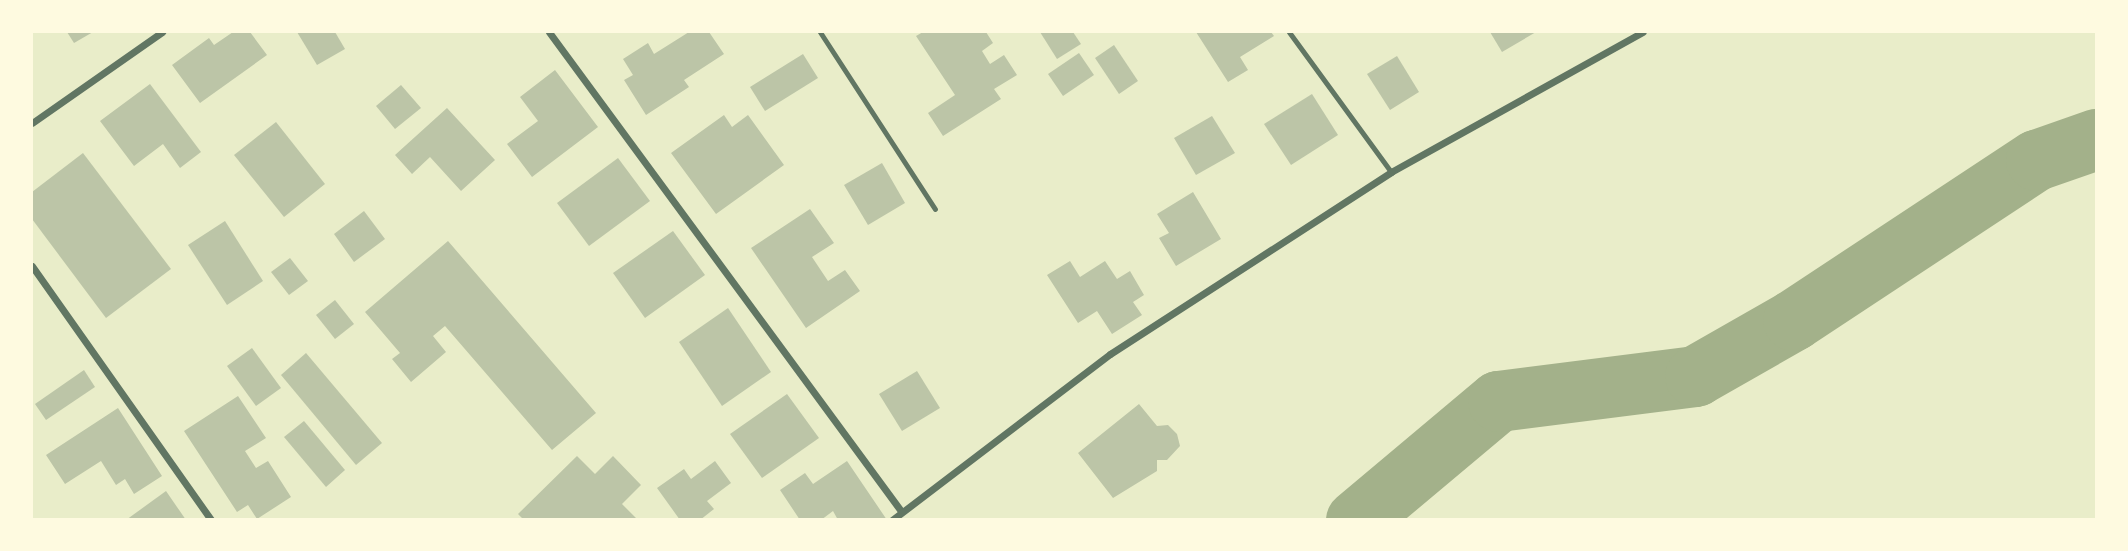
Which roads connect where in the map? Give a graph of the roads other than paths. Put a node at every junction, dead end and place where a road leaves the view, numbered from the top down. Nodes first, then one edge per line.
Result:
1 (162, 32) edge
2 (549, 32) edge
3 (820, 32) edge
4 (1289, 32) edge
5 (1643, 32) edge
6 (32, 123) edge
7 (1391, 172) junction
8 (934, 209) dead end
9 (32, 267) edge
10 (901, 511) junction
11 (211, 520) edge
12 (892, 520) edge

1 - 6 street
2 - 10 street
3 - 8 lane
4 - 7 lane
5 - 7 street
7 - 10 street
9 - 11 street
10 - 12 street

